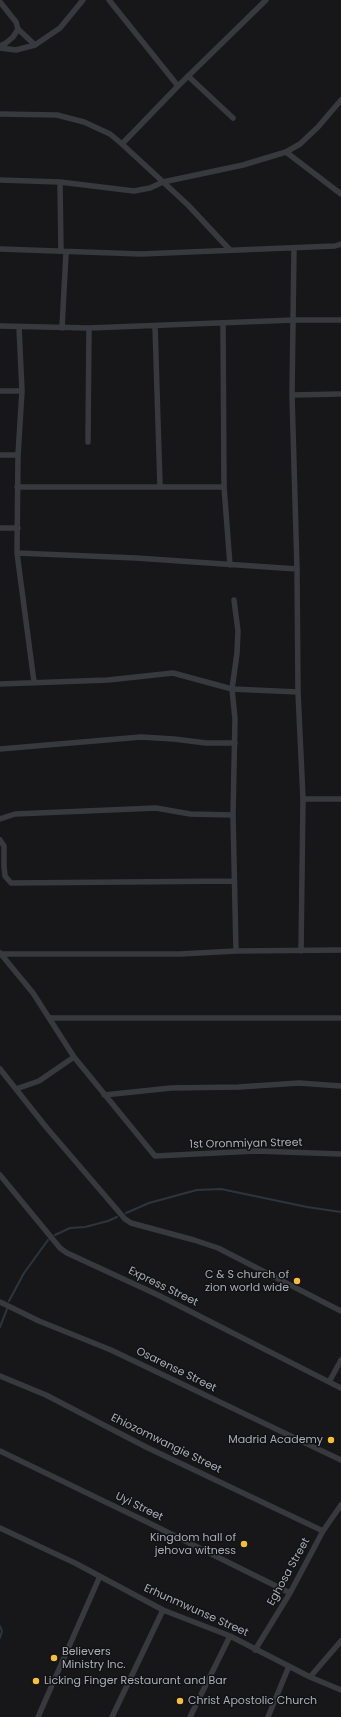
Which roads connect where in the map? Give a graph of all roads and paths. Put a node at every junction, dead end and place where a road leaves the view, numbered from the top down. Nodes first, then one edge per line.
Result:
1 (83, 0) edge
2 (109, 0) edge
3 (266, 0) edge
4 (0, 2) edge
5 (18, 29) junction
6 (35, 45) junction
7 (0, 47) edge
8 (188, 76) junction
9 (178, 86) junction
10 (341, 100) edge
11 (0, 114) edge
12 (233, 118) dead end
13 (122, 144) junction
14 (286, 152) junction
15 (0, 180) edge
16 (60, 182) junction
17 (163, 182) junction
18 (341, 194) edge
19 (341, 244) edge
20 (294, 248) junction
21 (0, 249) edge
22 (230, 250) junction
23 (63, 252) junction
24 (294, 320) junction
25 (341, 320) edge
26 (223, 323) junction
27 (0, 326) edge
28 (155, 326) junction
29 (19, 327) junction
30 (62, 328) junction
31 (89, 328) junction
32 (0, 391) edge
33 (22, 391) junction
34 (341, 394) edge
35 (292, 395) junction
36 (88, 442) dead end
37 (0, 455) edge
38 (18, 455) junction
39 (160, 486) junction
40 (17, 487) junction
41 (224, 487) junction
42 (0, 528) edge
43 (18, 528) junction
44 (17, 553) junction
45 (230, 565) junction
46 (297, 569) junction
47 (234, 600) dead end
48 (34, 682) junction
49 (0, 684) edge
50 (232, 689) junction
51 (298, 692) junction
52 (235, 743) junction
53 (0, 749) edge
54 (303, 799) junction
55 (341, 799) edge
56 (233, 816) junction
57 (0, 819) edge
58 (0, 840) edge
59 (234, 881) junction
60 (341, 950) edge
61 (236, 951) junction
62 (301, 951) junction
63 (0, 954) edge
64 (49, 1018) junction
65 (341, 1018) edge
66 (74, 1057) junction
67 (0, 1069) edge
68 (341, 1086) edge
69 (16, 1089) junction
70 (104, 1095) junction
71 (341, 1154) edge
72 (0, 1175) edge
73 (0, 1302) edge
74 (341, 1311) edge
75 (341, 1360) edge
76 (0, 1376) edge
77 (328, 1382) junction
78 (341, 1388) edge
79 (0, 1451) edge
80 (341, 1460) edge
81 (341, 1506) edge
82 (0, 1528) edge
83 (323, 1531) junction
84 (100, 1576) junction
85 (290, 1593) junction
86 (163, 1610) junction
87 (230, 1636) junction
88 (341, 1641) edge
89 (256, 1650) junction
90 (289, 1666) junction
91 (310, 1677) junction
92 (341, 1690) edge
93 (38, 1717) edge
94 (112, 1717) edge
95 (190, 1717) edge
96 (268, 1717) edge

1 - 6 street
2 - 9 street
3 - 8 street
4 - 5 street
5 - 6 street
5 - 7 street
6 - 7 street
8 - 9 street
8 - 12 street
9 - 13 street
10 - 14 street
11 - 13 street
13 - 17 street
14 - 17 street
14 - 18 street
15 - 16 street
16 - 17 street
16 - 23 street
17 - 22 street
19 - 20 street
20 - 22 street
20 - 24 street
21 - 23 street
22 - 23 street
23 - 30 street
24 - 25 street
24 - 26 street
24 - 35 street
26 - 28 street
26 - 41 street
27 - 29 street
28 - 31 street
28 - 39 street
29 - 30 street
29 - 33 street
30 - 31 street
31 - 36 street
32 - 33 street
33 - 38 street
34 - 35 street
35 - 46 street
37 - 38 street
38 - 40 street
39 - 40 street
39 - 41 street
40 - 43 street
41 - 45 street
42 - 43 street
43 - 44 street
44 - 45 street
44 - 48 street
45 - 46 street
46 - 51 street
47 - 50 street
48 - 49 street
48 - 50 street
50 - 51 street
50 - 52 street
51 - 54 street
52 - 53 street
52 - 56 street
54 - 55 street
54 - 62 street
56 - 57 street
56 - 59 street
58 - 59 street
59 - 61 street
60 - 62 street
61 - 62 street
61 - 63 street
63 - 64 street
64 - 65 street
64 - 66 street
66 - 69 street
66 - 70 street
67 - 69 street
68 - 70 street
69 - 74 street
70 - 71 street, 1st Oronmiyan Street
72 - 77 street, Express Street
73 - 80 street, Osarense Street
75 - 77 street
76 - 83 street, Ehiozomwangie Street
77 - 78 street, Express Street
79 - 85 street, Uyi Street
81 - 83 street, Eghosa Street
82 - 84 street, Erhunmwunse Street
83 - 85 street, Eghosa Street
84 - 86 street, Erhunmwunse Street
84 - 93 street
85 - 89 street, Eghosa Street
86 - 87 street, Erhunmwunse Street
86 - 94 street
87 - 89 street, Erhunmwunse Street
87 - 95 street
88 - 91 street
89 - 90 street, Erhunmwunse Street
90 - 91 street, Erhunmwunse Street
90 - 96 street
91 - 92 street, Erhunmwunse Street

